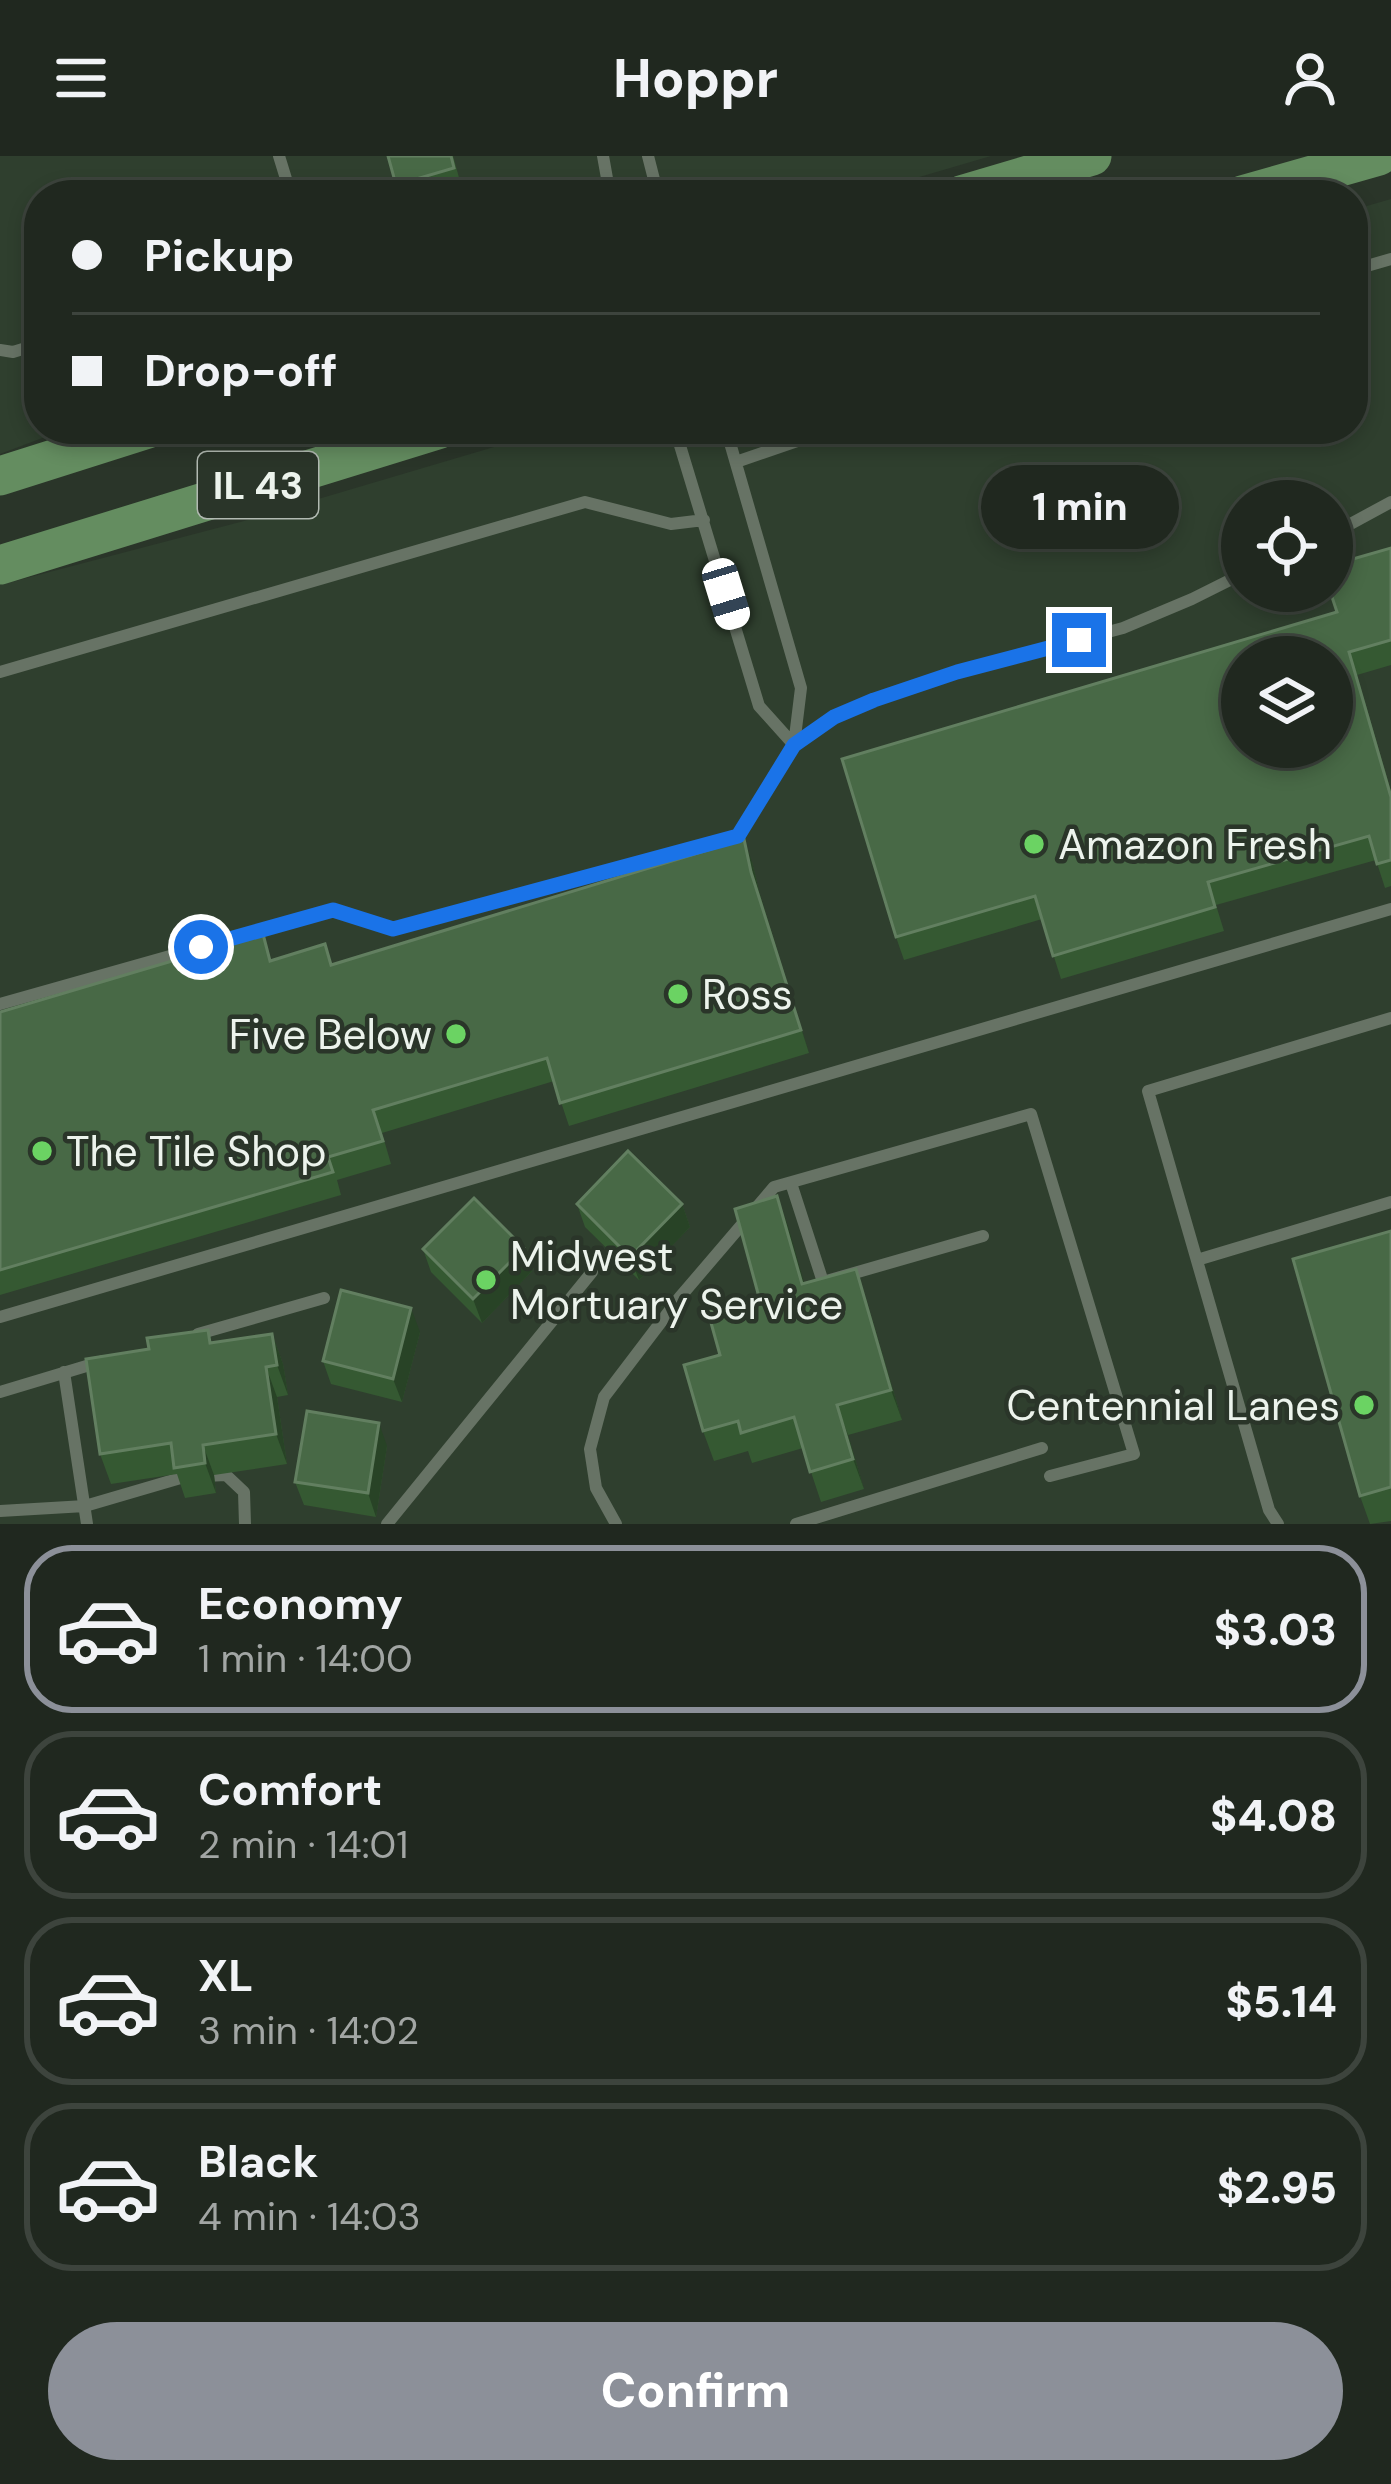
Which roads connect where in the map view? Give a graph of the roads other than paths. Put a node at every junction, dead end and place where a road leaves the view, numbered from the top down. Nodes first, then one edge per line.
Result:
1 (1092, 156) edge
2 (1379, 156) edge
3 (1011, 180) edge
4 (1295, 180) edge
5 (101, 444) edge
6 (391, 444) edge
7 (680, 444) edge
8 (731, 444) edge
9 (788, 444) edge
10 (736, 462) junction
11 (0, 476) edge
12 (1391, 502) edge
13 (704, 520) junction
14 (1353, 523) edge
15 (0, 565) edge
16 (1221, 584) edge
17 (0, 672) edge
18 (794, 745) junction
19 (1391, 909) edge
20 (0, 1004) edge
21 (1391, 1018) edge
22 (791, 1183) junction
23 (1391, 1202) edge
24 (983, 1236) dead end
25 (1198, 1260) junction
26 (592, 1272) dead end
27 (324, 1298) dead end
28 (0, 1316) edge
29 (194, 1335) edge
30 (108, 1360) edge
31 (64, 1372) junction
32 (0, 1392) edge
33 (1042, 1448) dead end
34 (1050, 1476) dead end
35 (85, 1507) junction
36 (0, 1511) edge
37 (87, 1524) edge
38 (245, 1524) edge
39 (386, 1524) edge
40 (616, 1524) edge
41 (796, 1524) edge
42 (1278, 1524) edge

1 - 3 main road
2 - 4 main road
5 - 11 main road, IL 43
6 - 15 main road, IL 43
7 - 13 lane
8 - 10 lane
9 - 10 lane
10 - 18 lane
12 - 14 lane
13 - 17 lane
13 - 18 lane
16 - 18 lane
18 - 20 lane
19 - 28 lane
21 - 25 lane
22 - 24 lane
22 - 34 lane
22 - 40 lane
23 - 25 lane
25 - 42 lane
26 - 39 lane
27 - 29 lane
30 - 31 lane
31 - 32 lane
31 - 35 lane
33 - 41 lane
35 - 36 lane
35 - 37 lane
35 - 38 lane

